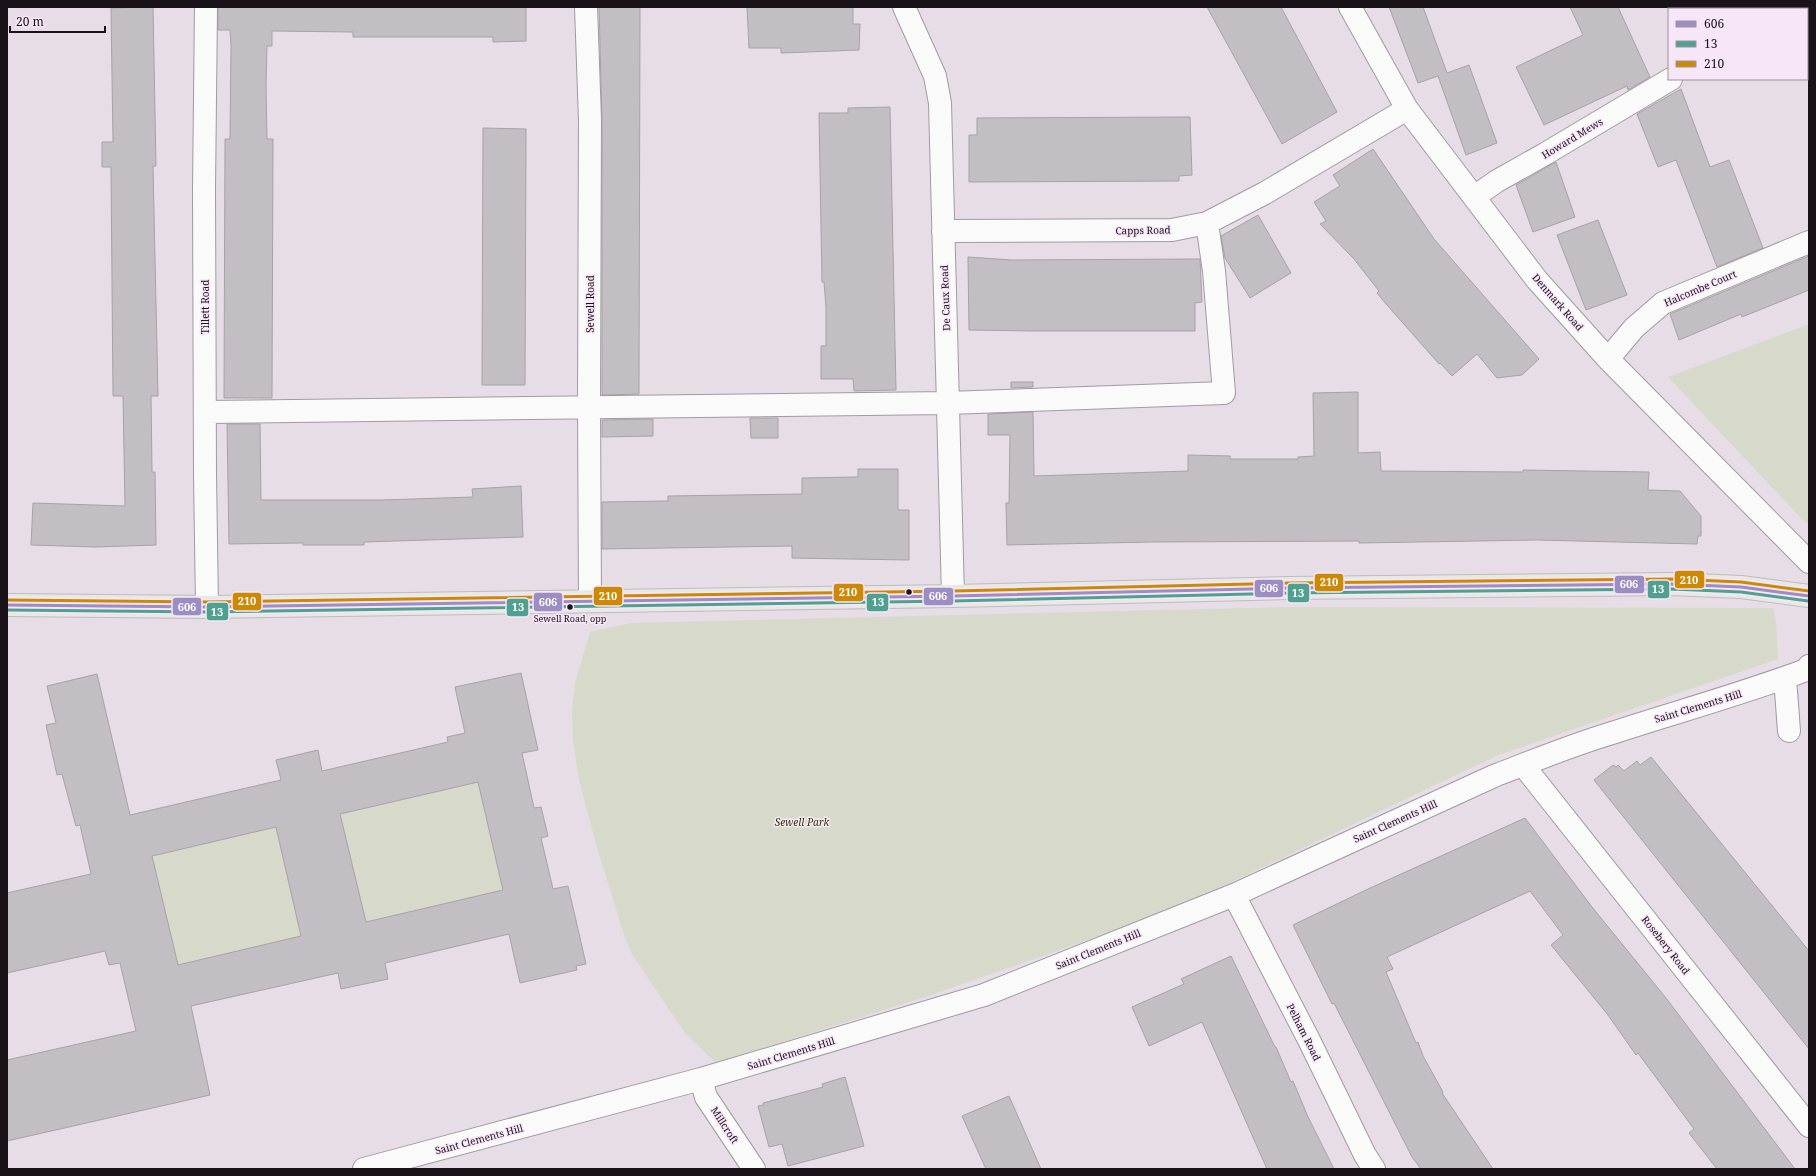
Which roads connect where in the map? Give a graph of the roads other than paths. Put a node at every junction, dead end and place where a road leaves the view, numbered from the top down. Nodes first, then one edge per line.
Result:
1 (206, 7) edge
2 (586, 7) edge
3 (904, 7) edge
4 (1350, 7) edge
5 (1669, 80) edge
6 (1407, 109) junction
7 (1474, 197) junction
8 (1206, 223) junction
9 (943, 231) junction
10 (1809, 242) edge
11 (1608, 358) junction
12 (948, 403) junction
13 (589, 406) junction
14 (205, 412) junction
15 (1809, 562) edge
16 (953, 596) junction
17 (1809, 596) edge
18 (590, 601) junction
19 (7, 605) edge
20 (207, 607) junction
21 (1809, 666) edge
22 (1785, 678) junction
23 (1789, 731) dead end
24 (1523, 765) junction
25 (1234, 895) junction
26 (702, 1079) junction
27 (1809, 1126) edge
28 (364, 1169) edge
29 (754, 1169) edge
30 (1374, 1169) edge

1 - 14 street, Tillett Road
2 - 13 street, Sewell Road
3 - 9 street, De Caux Road
4 - 6 street, Denmark Road
5 - 7 street, Howard Mews
6 - 7 street, Denmark Road
6 - 8 street, Capps Road
7 - 11 street, Denmark Road
8 - 9 street, Capps Road
8 - 12 street
9 - 12 street, De Caux Road
10 - 11 street, Halcombe Court
11 - 15 street, Denmark Road
12 - 13 street
12 - 16 street, De Caux Road
13 - 14 street
13 - 18 street, Sewell Road
14 - 20 street, Tillett Road
16 - 17 main road
16 - 18 main road
18 - 20 main road
19 - 20 main road
21 - 22 street, Saint Clements Hill
22 - 23 street
22 - 24 street, Saint Clements Hill
24 - 25 street, Saint Clements Hill
24 - 27 street, Rosebery Road
25 - 26 street, Saint Clements Hill
25 - 30 street, Pelham Road
26 - 28 street, Saint Clements Hill
26 - 29 street, Millcroft

